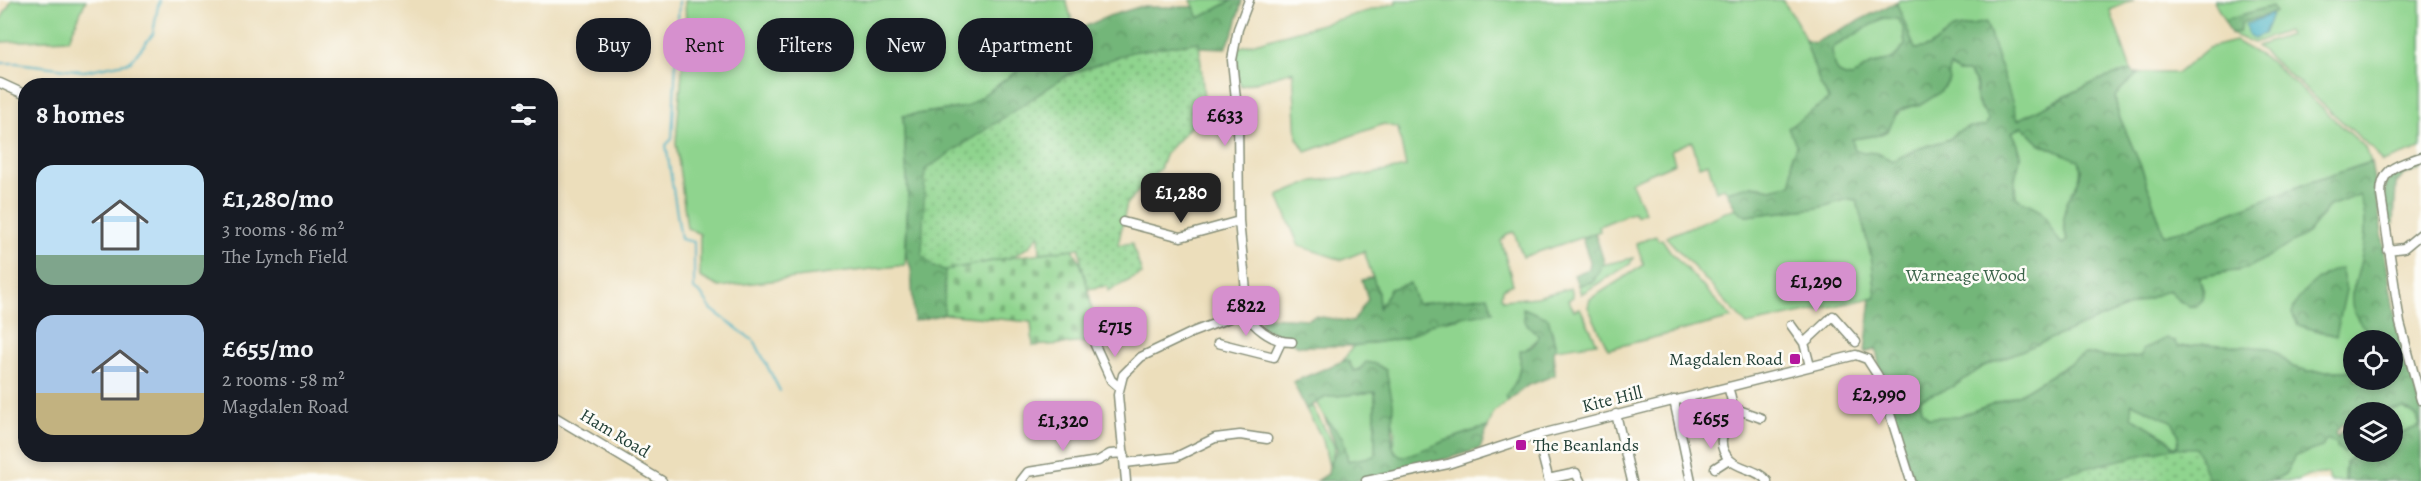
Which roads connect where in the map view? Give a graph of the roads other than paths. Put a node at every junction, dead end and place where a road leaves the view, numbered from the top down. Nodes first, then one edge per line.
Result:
1 (1249, 0) edge
2 (1, 83) edge
3 (18, 91) edge
4 (2421, 157) edge
5 (1239, 221) junction
6 (1124, 222) dead end
7 (2421, 234) edge
8 (2388, 250) junction
9 (1241, 309) junction
10 (1791, 325) dead end
11 (1281, 342) junction
12 (1292, 342) dead end
13 (1856, 342) dead end
14 (1218, 343) dead end
15 (1804, 343) junction
16 (1095, 345) dead end
17 (1810, 366) junction
18 (1119, 387) junction
19 (1728, 387) junction
20 (1674, 400) junction
21 (2421, 400) edge
22 (1733, 408) junction
23 (1616, 414) junction
24 (1761, 418) dead end
25 (558, 419) edge
26 (1537, 435) junction
27 (1267, 439) dead end
28 (1124, 453) junction
29 (1729, 459) junction
30 (1125, 463) junction
31 (1714, 468) dead end
32 (1549, 480) edge
33 (662, 481) edge
34 (1021, 481) edge
35 (1126, 481) edge
36 (1366, 481) edge
37 (1580, 481) edge
38 (1632, 481) edge
39 (1691, 481) edge
40 (1767, 481) edge
41 (1911, 481) edge

1 - 5 street
2 - 3 street
4 - 8 street
5 - 6 street
5 - 9 street
7 - 8 street
8 - 21 street
9 - 11 street
9 - 18 street
10 - 15 street
11 - 12 street
11 - 14 street
13 - 15 street
15 - 17 street
16 - 18 street
17 - 19 street, Kite Hill
17 - 41 street, Kite Hill
18 - 28 street
19 - 20 street, Kite Hill
19 - 22 street
20 - 23 street, Kite Hill
20 - 39 street
22 - 24 street
22 - 29 street
23 - 26 street, Kite Hill
23 - 38 street
25 - 33 street, Ham Road
26 - 32 street
26 - 36 street, Kite Hill
27 - 30 street
28 - 30 street
28 - 34 street
29 - 31 street
29 - 40 street
30 - 35 street
32 - 37 street

